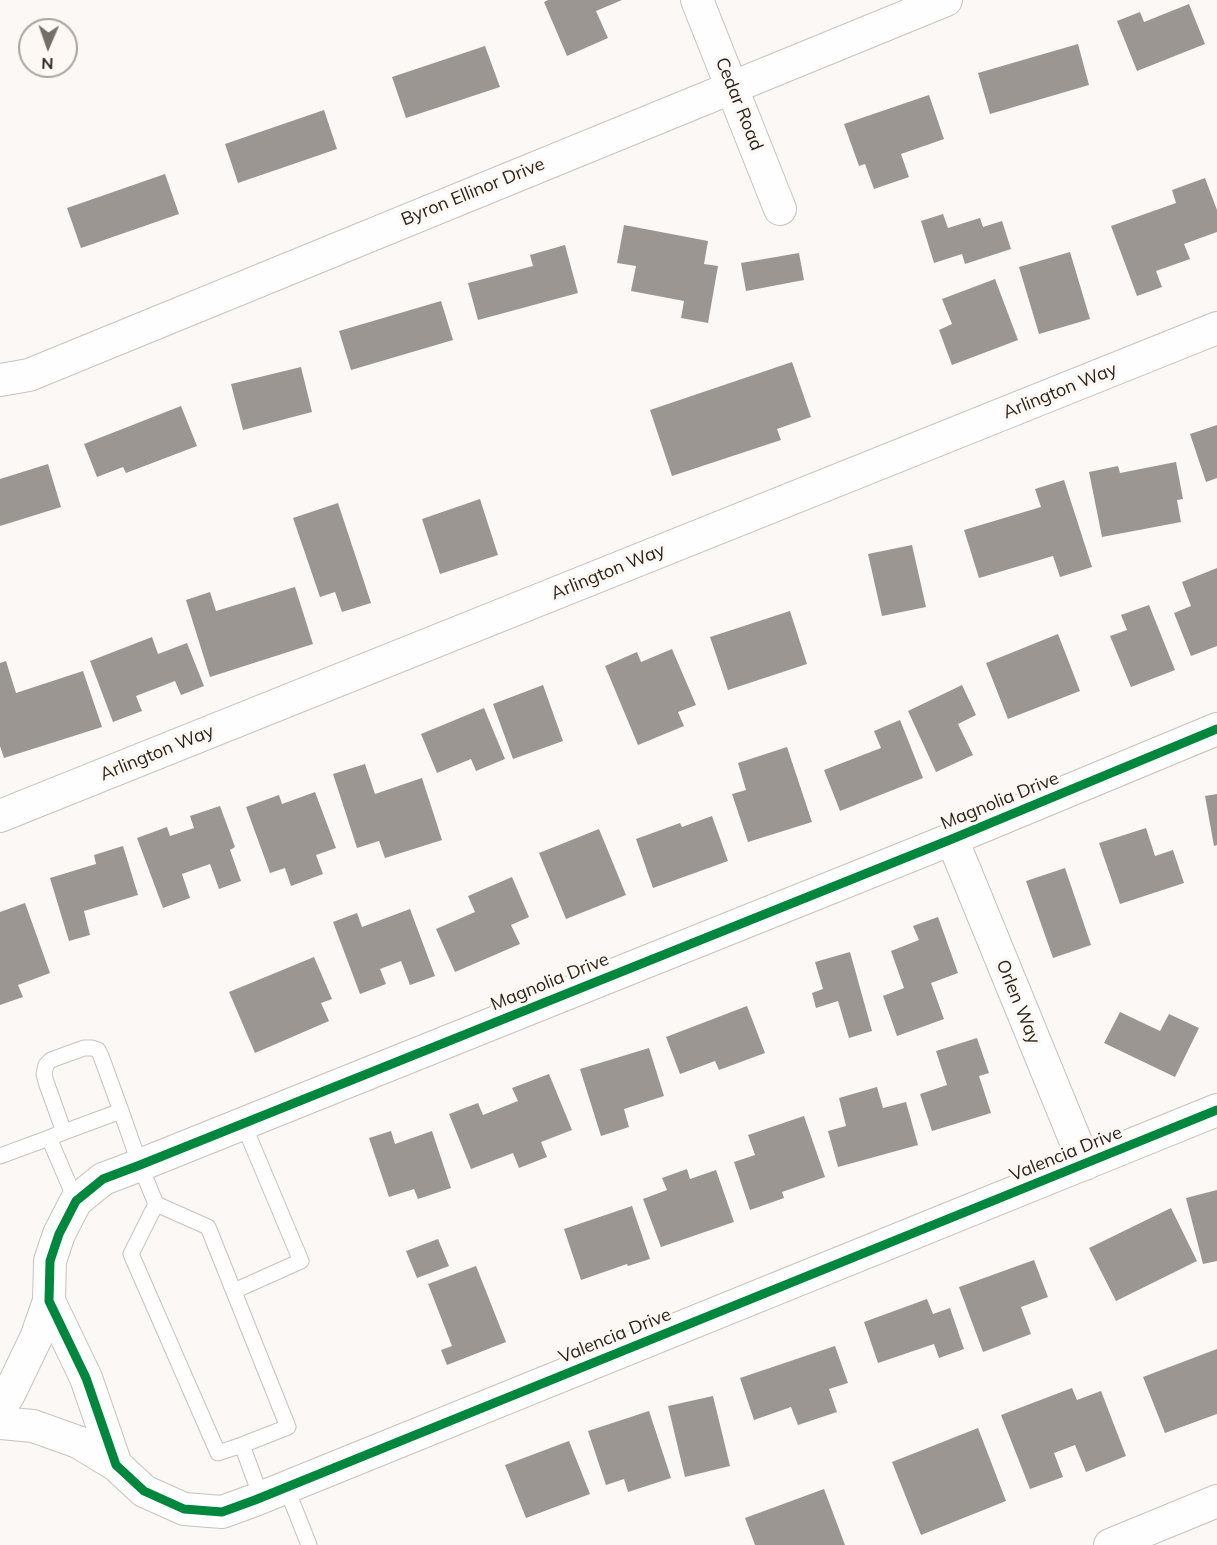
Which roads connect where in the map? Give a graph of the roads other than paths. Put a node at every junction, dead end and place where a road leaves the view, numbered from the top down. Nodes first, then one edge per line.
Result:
1 (697, 0) edge
2 (946, 0) edge
3 (732, 86) junction
4 (780, 209) dead end
5 (1217, 328) edge
6 (0, 380) edge
7 (1217, 729) edge
8 (0, 816) edge
9 (952, 839) junction
10 (1217, 1110) edge
11 (121, 1111) junction
12 (243, 1123) junction
13 (64, 1132) junction
14 (49, 1138) junction
15 (0, 1156) edge
16 (1085, 1164) junction
17 (140, 1165) junction
18 (76, 1201) junction
19 (156, 1204) junction
20 (234, 1291) junction
21 (49, 1300) junction
22 (86, 1378) joint
23 (0, 1408) edge
24 (0, 1423) edge
25 (242, 1445) junction
26 (116, 1466) junction
27 (273, 1492) junction
28 (1217, 1501) edge
29 (309, 1545) edge
30 (1110, 1545) edge

1 - 3 street, Cedar Road
2 - 3 street, Byron Ellinor Drive
3 - 4 street, Cedar Road
3 - 6 street, Byron Ellinor Drive
5 - 8 street, Arlington Way
7 - 9 street, Magnolia Drive
9 - 12 street, Magnolia Drive
9 - 16 street, Orlen Way
10 - 16 street, Valencia Drive
11 - 13 lane
11 - 13 lane
11 - 17 lane
12 - 17 street, Magnolia Drive
12 - 20 lane
13 - 14 lane
14 - 15 lane
14 - 18 lane
16 - 27 street, Valencia Drive
17 - 18 street, Magnolia Drive
17 - 19 lane
18 - 21 street, Magnolia Drive
19 - 20 lane
19 - 25 lane
20 - 25 lane
21 - 22 street, Magnolia Drive
21 - 23 street
22 - 26 street, Valencia Drive
24 - 26 street, Valencia Drive
25 - 27 lane
26 - 27 street, Valencia Drive
27 - 29 lane
28 - 30 street

